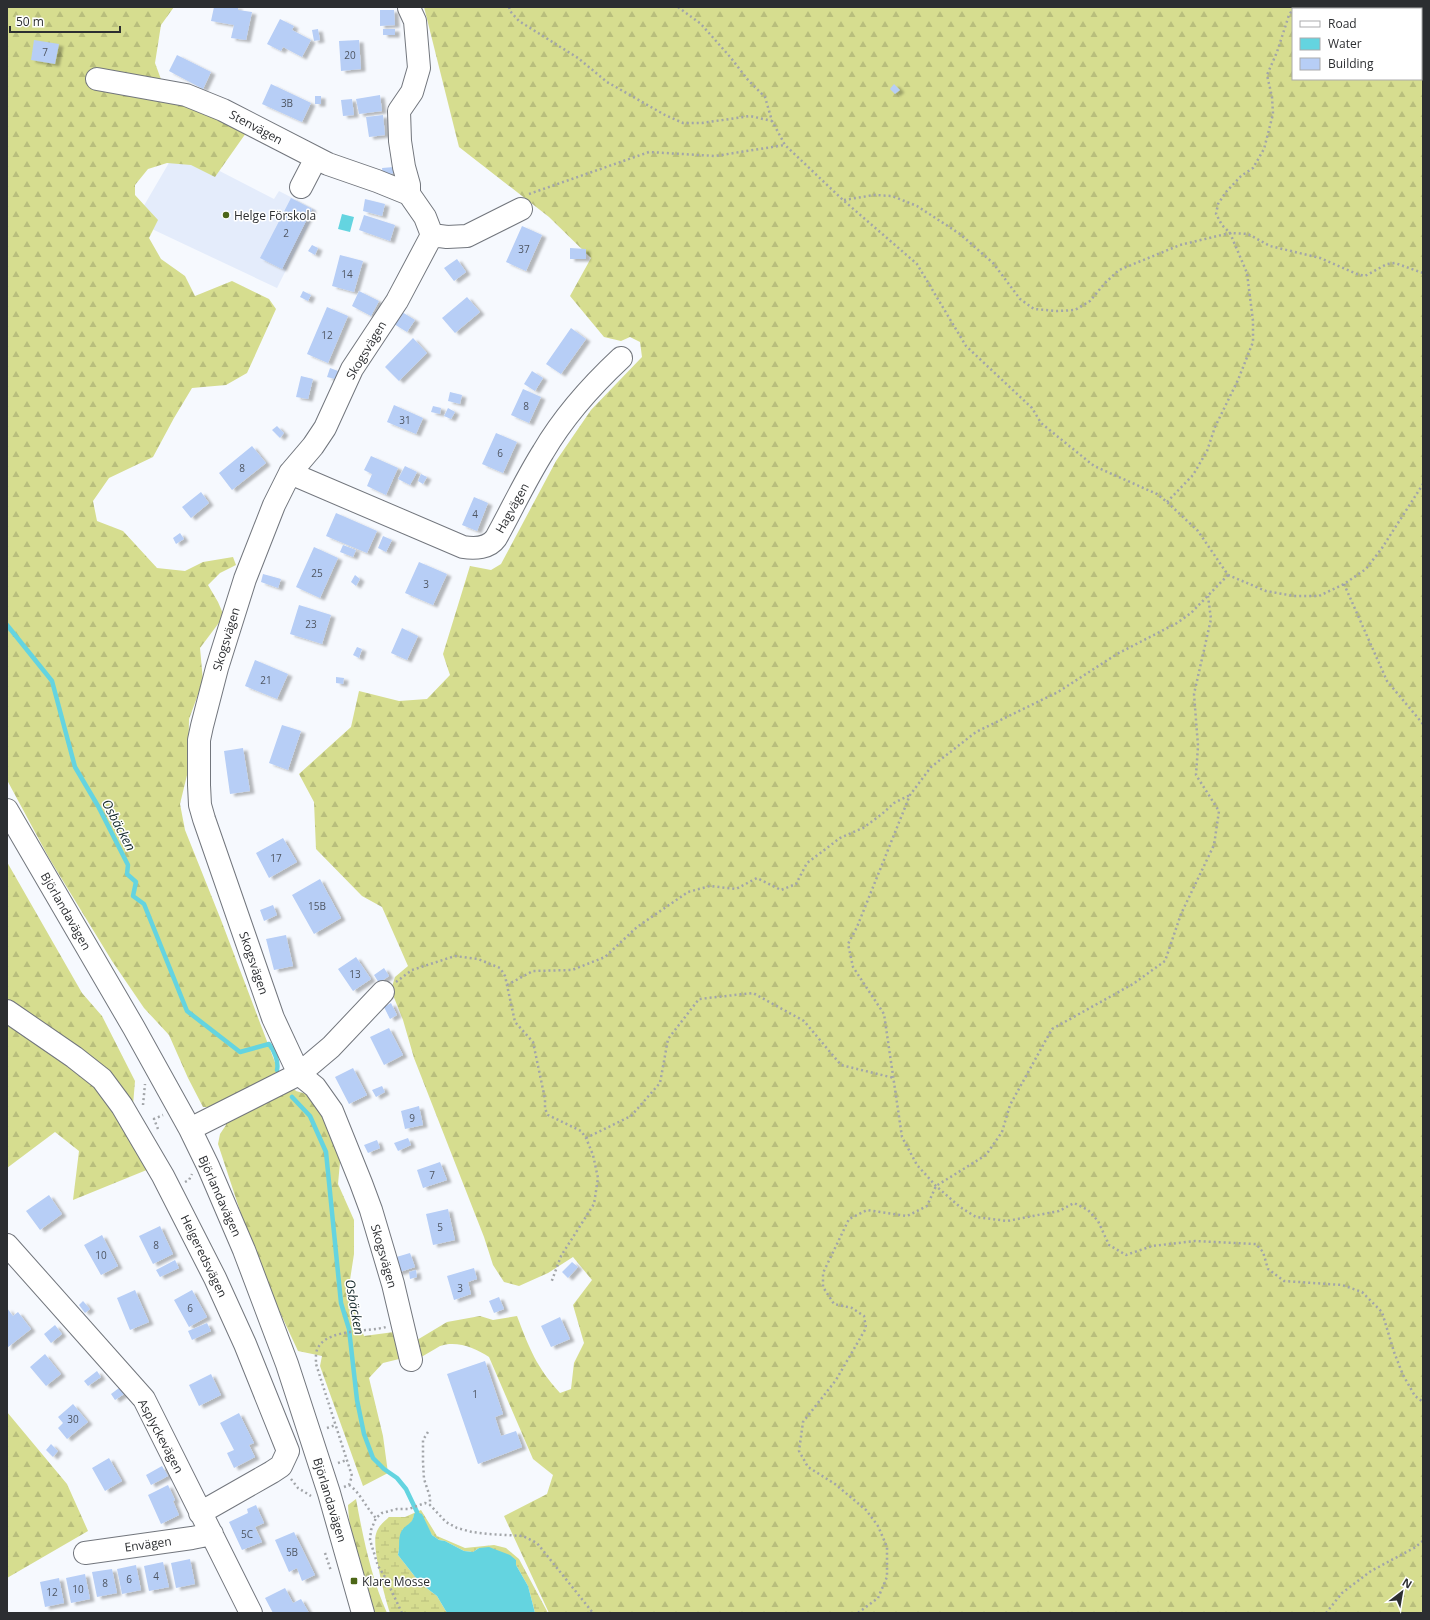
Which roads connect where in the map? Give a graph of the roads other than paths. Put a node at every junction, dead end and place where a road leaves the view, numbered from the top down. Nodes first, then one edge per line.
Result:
1 (409, 8) dead end
2 (97, 79) dead end
3 (316, 158) junction
4 (301, 187) dead end
5 (409, 194) junction
6 (523, 202) road end
7 (432, 235) junction
8 (620, 358) dead end
9 (290, 473) junction
10 (7, 810) edge
11 (383, 992) road end
12 (7, 1011) edge
13 (299, 1074) junction
14 (190, 1129) junction
15 (7, 1245) edge
16 (411, 1360) dead end
17 (200, 1513) junction
18 (212, 1534) junction
19 (85, 1553) dead end
20 (251, 1613) edge
21 (363, 1613) edge

1 - 5 street
2 - 3 street, Stenvägen
3 - 4 street
3 - 5 street, Stenvägen
5 - 7 street
6 - 7 street
7 - 9 street, Skogsvägen
8 - 9 street, Hagvägen
9 - 13 street, Skogsvägen
10 - 14 street, Björlandavägen
11 - 13 street
12 - 17 street, Helgeredsvägen
13 - 14 street
13 - 16 street, Skogsvägen
14 - 21 street, Björlandavägen
15 - 17 street, Asplyckevägen
17 - 18 street, Asplyckevägen
18 - 19 street, Envägen
18 - 20 street, Asplyckevägen

